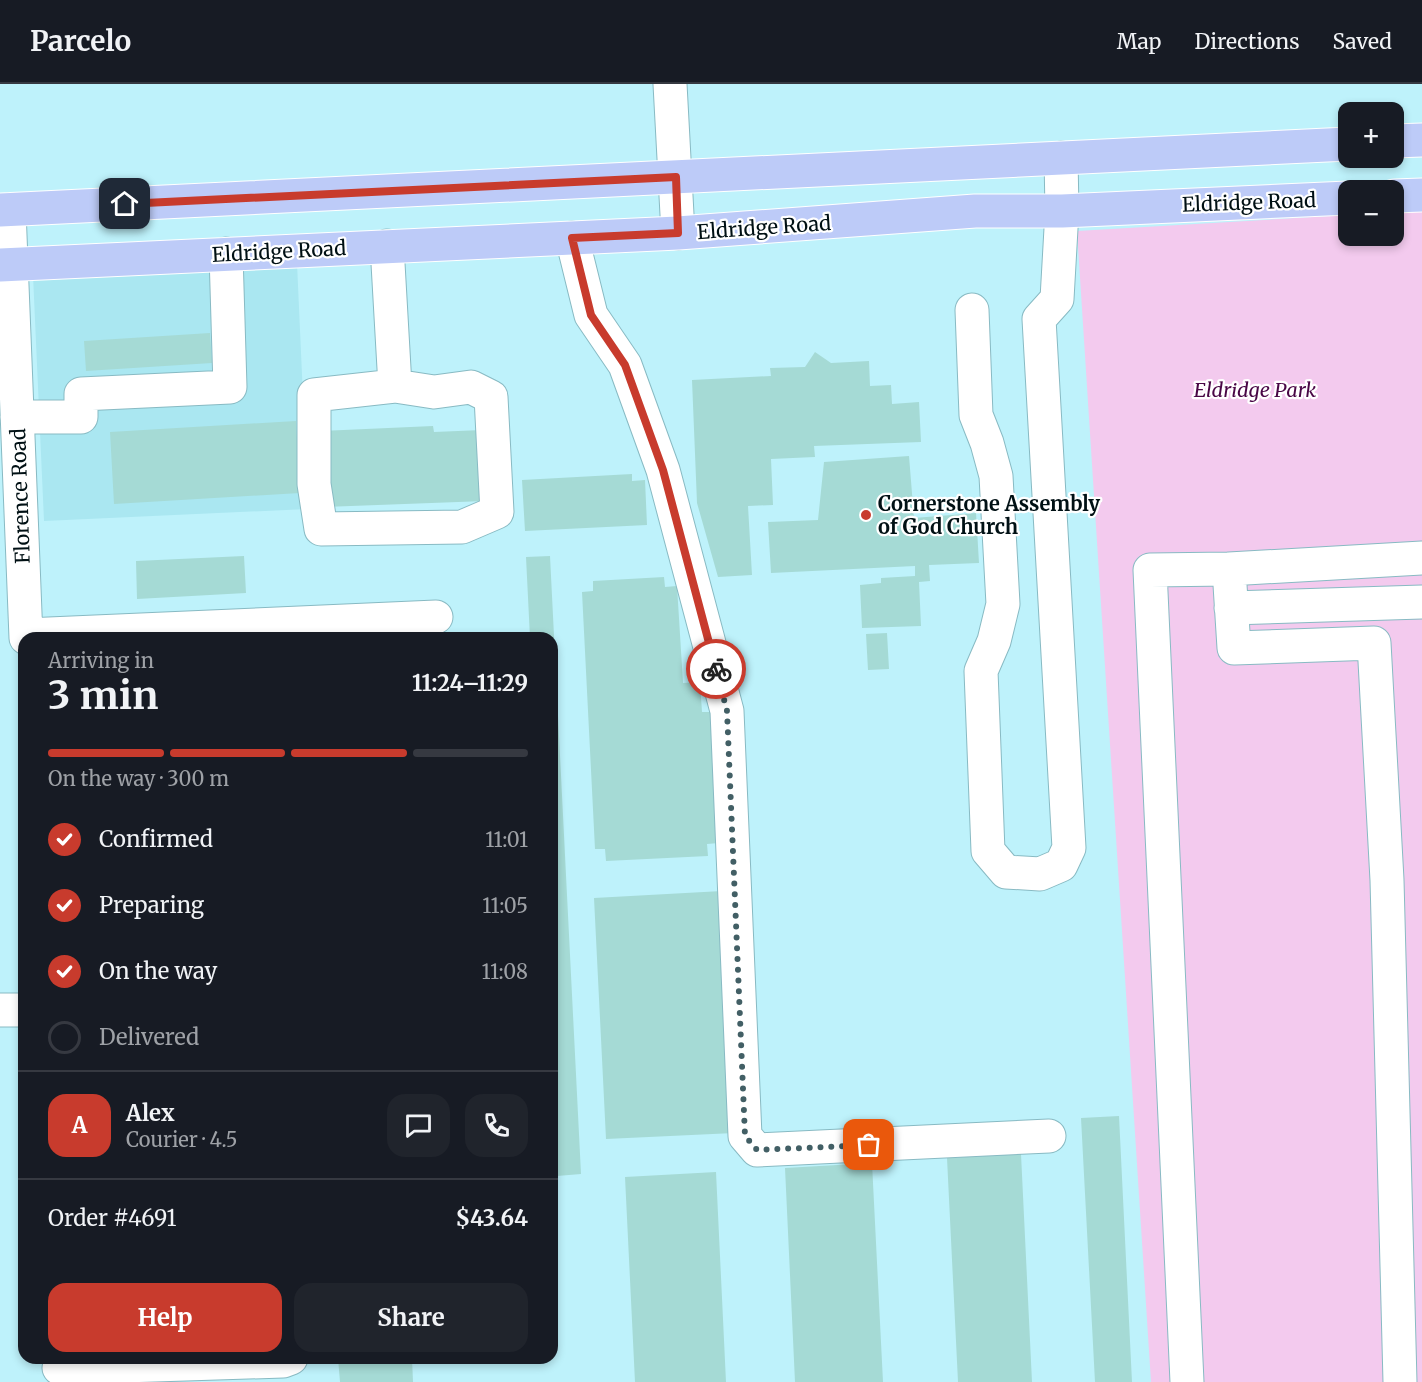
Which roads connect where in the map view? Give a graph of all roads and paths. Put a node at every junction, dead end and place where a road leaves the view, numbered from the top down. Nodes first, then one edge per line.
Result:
1 (670, 84) edge
2 (1422, 140) edge
3 (1404, 141) edge
4 (1338, 144) edge
5 (1061, 158) junction
6 (676, 177) junction
7 (1422, 195) edge
8 (1404, 196) edge
9 (1338, 198) edge
10 (5, 210) edge
11 (1062, 211) junction
12 (678, 233) junction
13 (572, 238) junction
14 (387, 246) junction
15 (226, 254) junction
16 (6, 265) edge
17 (972, 310) dead end
18 (395, 386) junction
19 (17, 417) junction
20 (1422, 558) edge
21 (1228, 569) junction
22 (1422, 602) edge
23 (1231, 608) junction
24 (436, 617) dead end
25 (26, 632) edge
26 (112, 632) edge
27 (0, 1010) edge
28 (18, 1010) edge
29 (1049, 1136) dead end
30 (166, 1364) edge
31 (59, 1369) edge
32 (1187, 1382) edge
33 (1400, 1382) edge

1 - 6 street
2 - 3 main road
4 - 5 main road
5 - 6 main road
5 - 11 street
6 - 10 main road
6 - 12 street
7 - 8 main road
9 - 11 main road, Eldridge Road
10 - 16 street, Florence Road
11 - 12 main road, Eldridge Road
11 - 17 street
12 - 13 main road, Eldridge Road
13 - 14 main road, Eldridge Road
13 - 29 street
14 - 15 main road, Eldridge Road
14 - 18 street
15 - 16 main road, Eldridge Road
15 - 19 street
16 - 19 street, Florence Road
18 - 18 street
19 - 25 street, Florence Road
20 - 21 street
21 - 23 street
21 - 32 street
22 - 23 street
23 - 33 street
24 - 26 street
27 - 28 street
30 - 31 street

